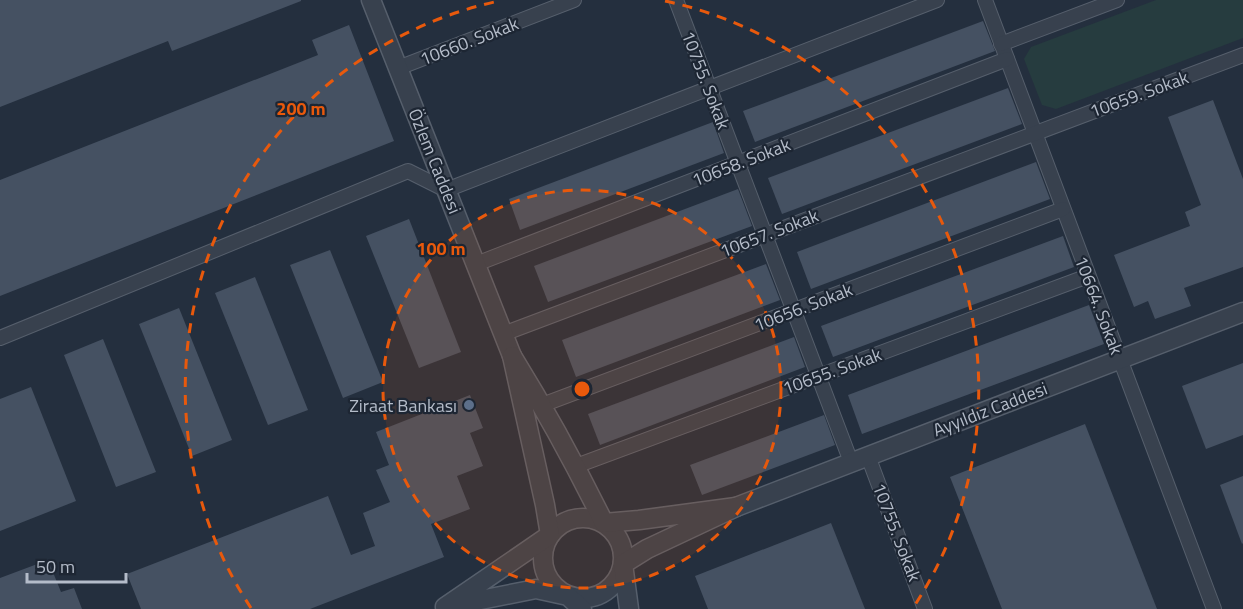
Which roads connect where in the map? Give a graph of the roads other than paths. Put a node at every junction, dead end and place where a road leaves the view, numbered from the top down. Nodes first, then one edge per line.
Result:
1 (371, 0) edge
2 (574, 0) edge
3 (676, 0) edge
4 (937, 0) edge
5 (985, 0) edge
6 (1117, 0) edge
7 (1001, 44) junction
8 (1243, 55) edge
9 (1006, 58) junction
10 (398, 68) junction
11 (710, 88) junction
12 (1034, 133) junction
13 (738, 163) junction
14 (446, 190) junction
15 (1063, 208) junction
16 (765, 235) junction
17 (476, 264) junction
18 (1088, 276) junction
19 (794, 310) junction
20 (1243, 312) edge
21 (503, 334) junction
22 (0, 338) edge
23 (512, 356) junction
24 (1120, 359) junction
25 (819, 376) junction
26 (542, 405) junction
27 (860, 459) junction
28 (576, 466) junction
29 (736, 507) junction
30 (604, 524) junction
31 (550, 535) junction
32 (623, 564) junction
33 (568, 596) junction
34 (441, 608) edge
35 (582, 609) edge
36 (629, 609) edge
37 (925, 609) edge
38 (1214, 609) edge

1 - 10 street, Özlem Caddesi
2 - 10 street, 10660. Sokak
3 - 11 street, 10755. Sokak
4 - 11 street
5 - 7 street, 10664. Sokak
6 - 7 street
7 - 9 street, 10664. Sokak
8 - 12 street, 10659. Sokak
9 - 12 street, 10664. Sokak
9 - 13 street, 10658. Sokak
10 - 14 street, Özlem Caddesi
11 - 13 street, 10755. Sokak
11 - 14 street
12 - 15 street, 10664. Sokak
12 - 16 street, 10657. Sokak
13 - 16 street, 10755. Sokak
13 - 17 street, 10658. Sokak
14 - 17 street, Özlem Caddesi
14 - 22 street
15 - 18 street, 10664. Sokak
15 - 19 street, 10656. Sokak
16 - 19 street, 10755. Sokak
16 - 21 street, 10657. Sokak
17 - 21 street, Özlem Caddesi
18 - 24 street, 10664. Sokak
18 - 25 street, 10655. Sokak
19 - 25 street, 10755. Sokak
19 - 26 street, 10656. Sokak
20 - 24 street, Ayyıldız Caddesi
21 - 23 street, Özlem Caddesi
23 - 26 street, Özlem Caddesi
23 - 31 street, Özlem Caddesi
24 - 27 street, Ayyıldız Caddesi
24 - 38 street, 10664. Sokak
25 - 27 street, 10755. Sokak
25 - 28 street, 10655. Sokak
26 - 28 street, Özlem Caddesi
27 - 29 street, Ayyıldız Caddesi
27 - 37 street, 10755. Sokak
28 - 30 street, Özlem Caddesi
29 - 30 street, Ayyıldız Caddesi
29 - 32 street, Ayyıldız Caddesi
30 - 31 street
30 - 32 street
31 - 33 street
31 - 34 street
32 - 33 street
32 - 36 street
33 - 34 street
33 - 35 street

